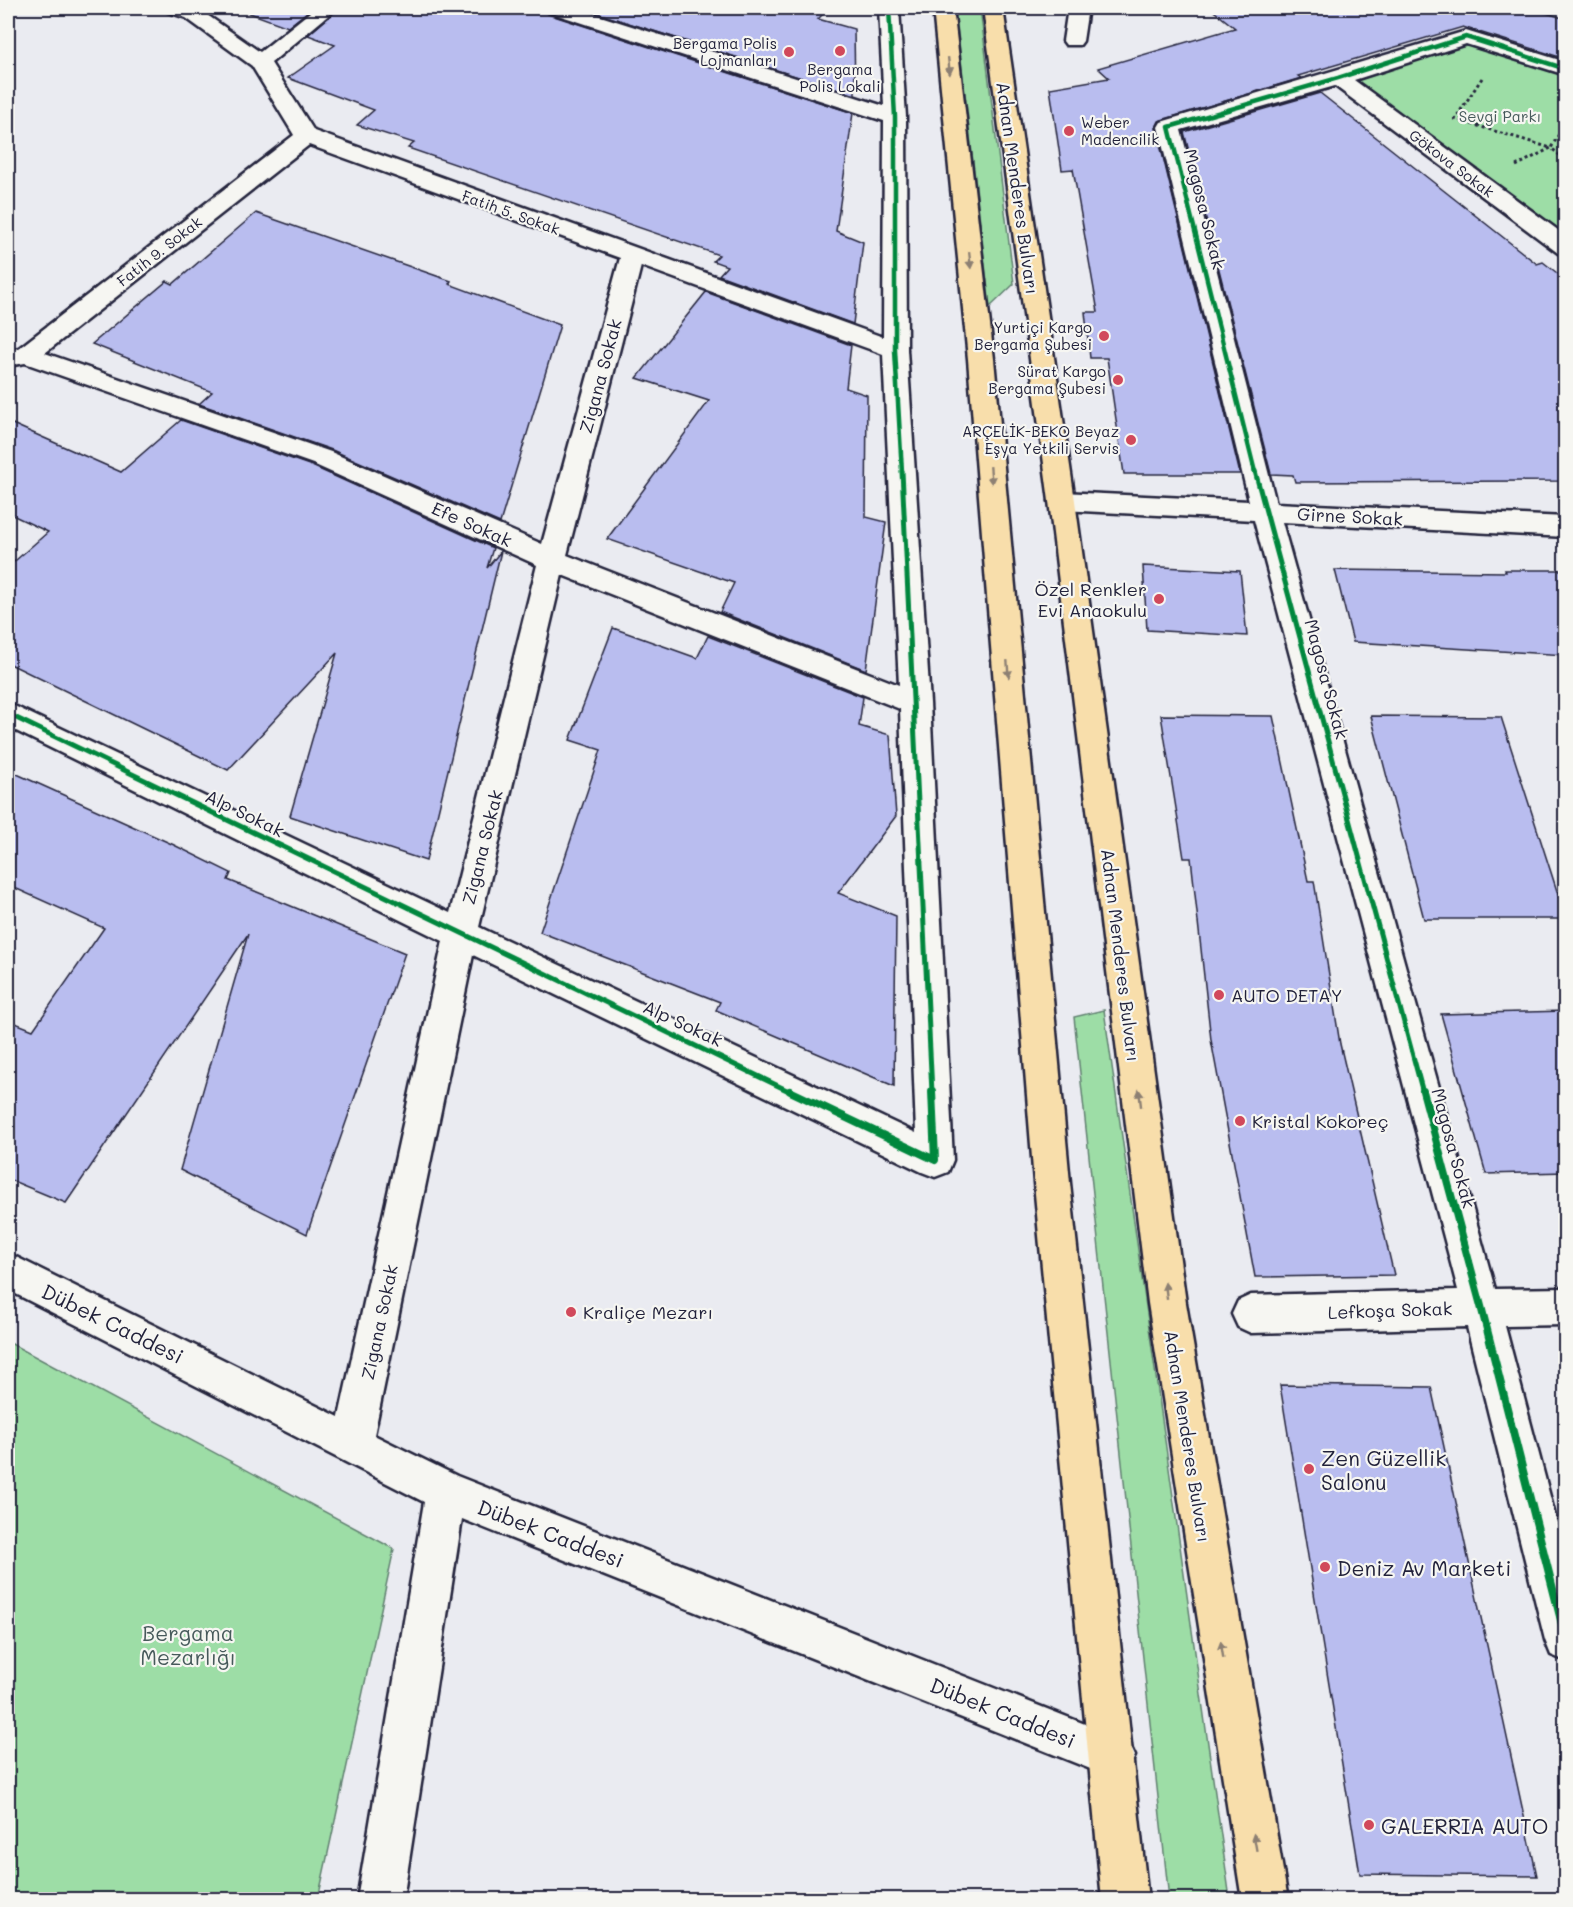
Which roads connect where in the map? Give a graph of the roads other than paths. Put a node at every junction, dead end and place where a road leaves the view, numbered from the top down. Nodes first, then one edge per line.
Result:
1 (175, 8) edge
2 (327, 8) edge
3 (556, 8) edge
4 (889, 8) edge
5 (943, 8) edge
6 (993, 8) edge
7 (1078, 8) edge
8 (1073, 41) dead end
9 (260, 62) junction
10 (1566, 69) edge
11 (1338, 78) junction
12 (895, 117) junction
13 (306, 136) junction
14 (1566, 249) edge
15 (632, 256) junction
16 (895, 350) junction
17 (17, 357) edge
18 (1062, 501) junction
19 (1265, 511) junction
20 (1566, 527) edge
21 (552, 560) junction
22 (915, 703) junction
23 (8, 714) edge
24 (461, 934) junction
25 (8, 1271) edge
26 (1482, 1306) junction
27 (1566, 1306) edge
28 (1251, 1314) dead end
29 (353, 1443) junction
30 (446, 1492) junction
31 (1566, 1640) edge
32 (1113, 1756) junction
33 (380, 1899) edge
34 (1125, 1899) edge
35 (1265, 1899) edge

1 - 9 street
2 - 9 street
3 - 12 street
4 - 12 street
5 -> 32 main road
6 - 18 main road, Adnan Menderes Bulvarı
7 - 8 street
9 - 13 street
10 - 11 street, Magosa Sokak
11 - 14 street, Gökova Sokak
11 - 19 street, Magosa Sokak
12 - 16 street
13 - 15 street, Fatih 5. Sokak
13 - 17 street, Fatih 9. Sokak
15 - 16 street, Fatih 5. Sokak
15 - 21 street, Zigana Sokak
16 - 22 street
17 - 21 street, Efe Sokak
18 - 19 street, Girne Sokak
35 -> 18 main road, Adnan Menderes Bulvarı
19 - 20 street, Girne Sokak
19 - 26 street, Magosa Sokak
21 - 22 street, Efe Sokak
21 - 24 street, Zigana Sokak
22 - 24 street, Alp Sokak
23 - 24 street, Alp Sokak
24 - 29 street, Zigana Sokak
25 - 29 street, Dübek Caddesi
26 - 27 street, Lefkoşa Sokak
26 - 28 street, Lefkoşa Sokak
26 - 31 street, Magosa Sokak
29 - 30 street, Dübek Caddesi
30 - 32 street, Dübek Caddesi
30 - 33 street
32 - 34 main road

